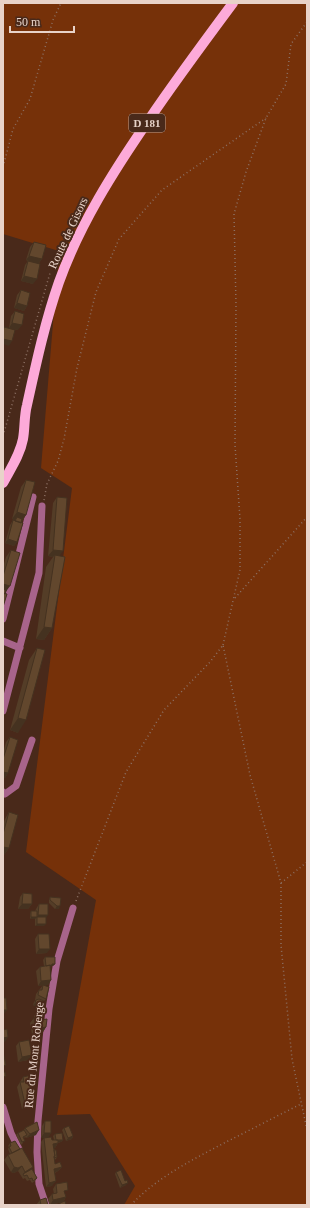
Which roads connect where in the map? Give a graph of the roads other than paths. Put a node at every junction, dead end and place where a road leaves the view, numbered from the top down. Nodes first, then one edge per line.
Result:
1 (233, 3) edge
2 (3, 483) edge
3 (34, 497) edge
4 (42, 506) road end
5 (3, 618) edge
6 (3, 641) edge
7 (20, 648) junction
8 (3, 711) edge
9 (32, 740) dead end
10 (4, 795) edge
11 (73, 908) road end
12 (3, 1107) edge
13 (25, 1158) edge
14 (32, 1171) edge
15 (39, 1184) junction
16 (46, 1205) edge

1 - 2 main road, Route de Gisors / D 181
3 - 5 street
4 - 7 street
6 - 7 street
7 - 8 street
9 - 10 street
11 - 15 street, Rue du Mont Roberge
12 - 13 street
14 - 15 street
15 - 16 street, Rue du Mont Roberge

